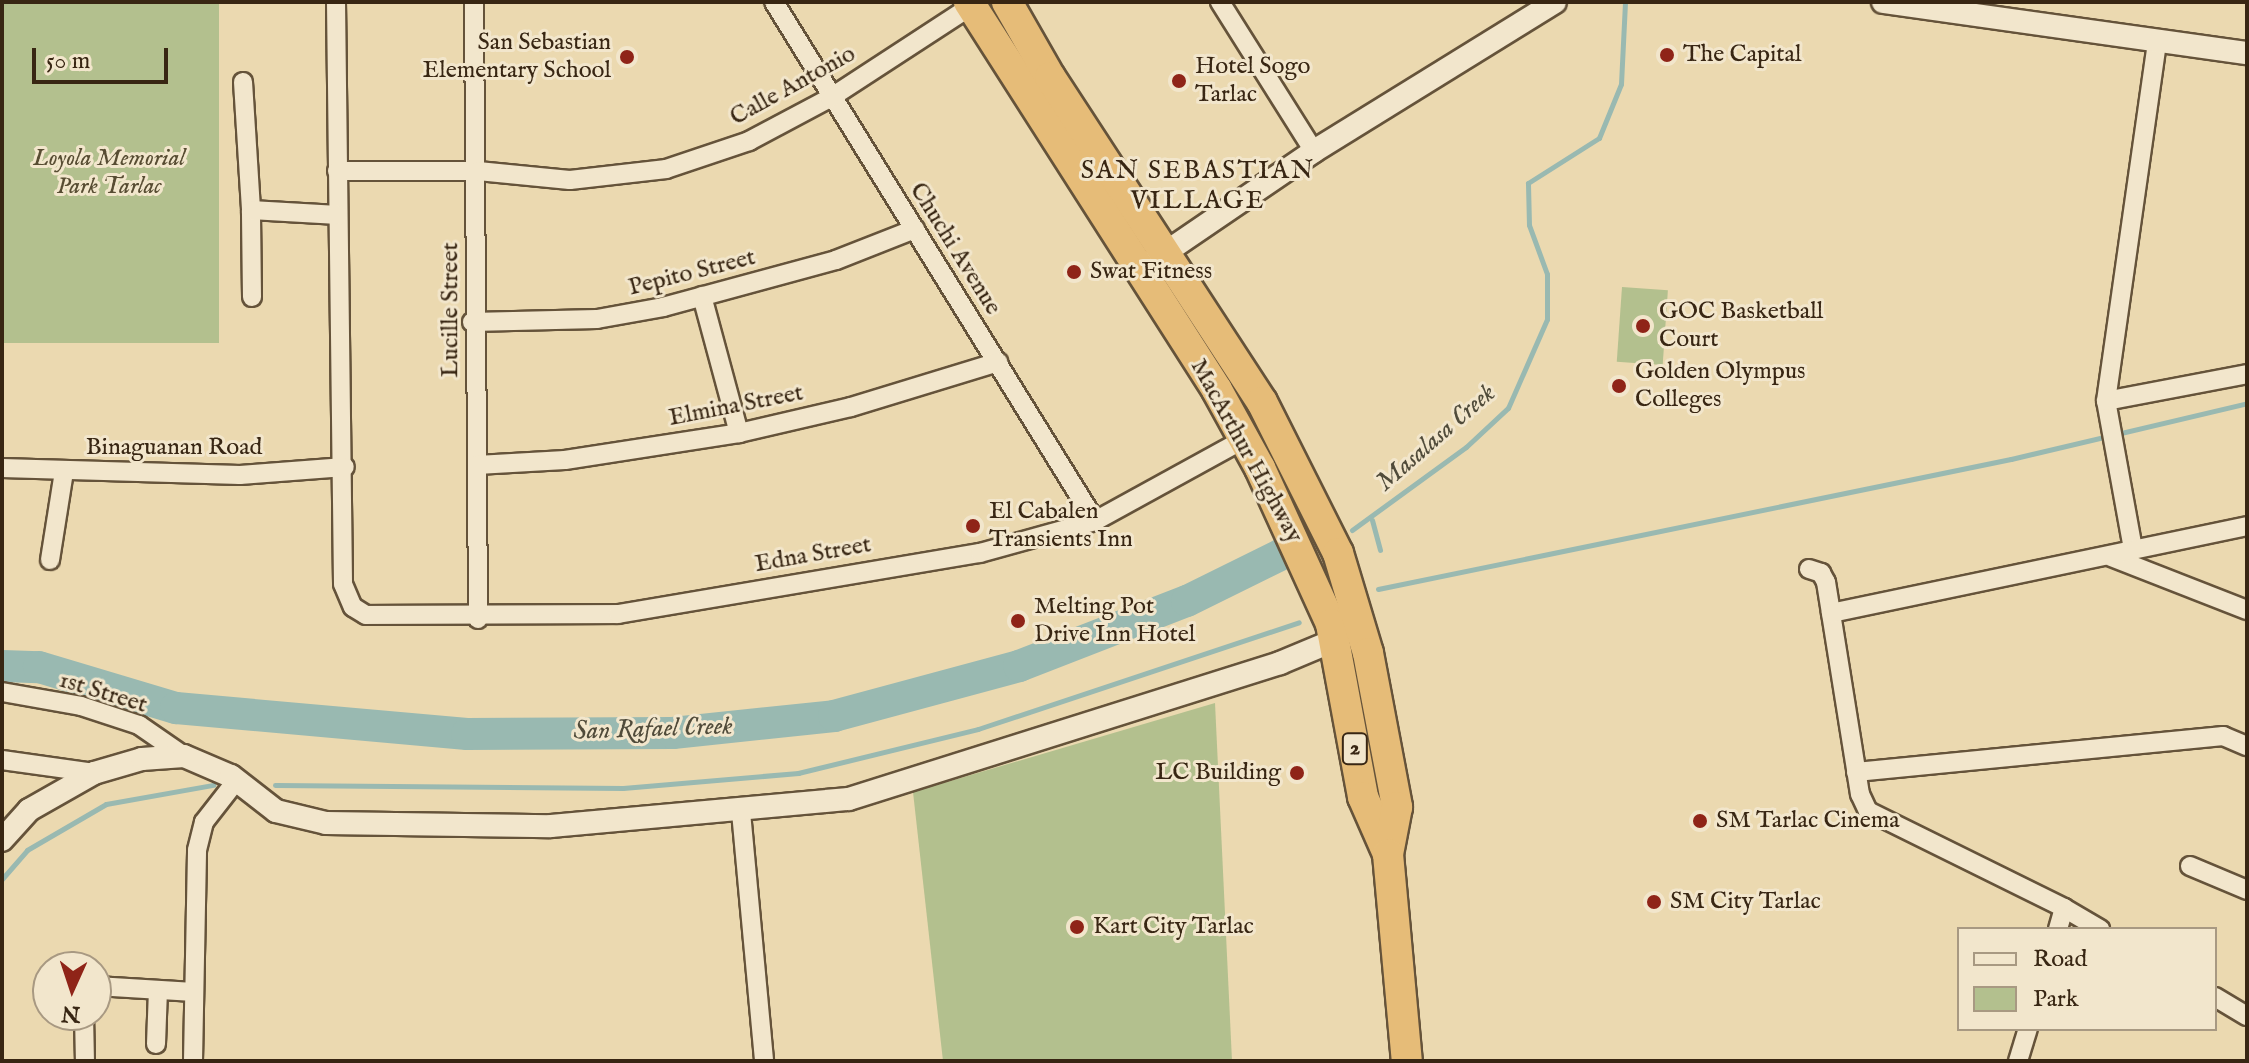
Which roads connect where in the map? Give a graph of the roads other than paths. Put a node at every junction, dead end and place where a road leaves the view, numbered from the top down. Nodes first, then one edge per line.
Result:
1 (336, 2) edge
2 (474, 2) edge
3 (774, 2) edge
4 (1007, 2) edge
5 (1555, 2) edge
6 (1883, 2) edge
7 (970, 4) edge
8 (1228, 5) edge
9 (2157, 42) junction
10 (2247, 53) edge
11 (243, 82) dead end
12 (830, 98) junction
13 (1314, 151) junction
14 (337, 171) junction
15 (478, 171) junction
16 (251, 210) junction
17 (338, 215) junction
18 (915, 229) junction
19 (1166, 252) junction
20 (1139, 271) junction
21 (702, 296) junction
22 (252, 297) dead end
23 (472, 322) junction
24 (998, 362) junction
25 (2247, 374) edge
26 (2107, 407) junction
27 (739, 433) junction
28 (1244, 439) junction
29 (477, 465) junction
30 (345, 467) junction
31 (2, 468) edge
32 (64, 472) junction
33 (1095, 521) junction
34 (2247, 526) edge
35 (2133, 549) junction
36 (2111, 557) junction
37 (50, 560) dead end
38 (1809, 569) dead end
39 (2247, 610) edge
40 (1831, 613) junction
41 (478, 619) junction
42 (1335, 640) junction
43 (2, 692) edge
44 (2247, 746) edge
45 (184, 756) junction
46 (2, 760) edge
47 (1856, 772) junction
48 (94, 773) junction
49 (236, 781) junction
50 (741, 812) junction
51 (2, 840) edge
52 (1388, 854) junction
53 (2190, 866) dead end
54 (2247, 890) edge
55 (2064, 908) junction
56 (2059, 927) edge
57 (2097, 927) edge
58 (112, 987) edge
59 (158, 990) junction
60 (194, 992) junction
61 (2217, 998) edge
62 (2247, 1016) edge
63 (84, 1031) edge
64 (2027, 1031) edge
65 (156, 1044) dead end
66 (85, 1061) edge
67 (193, 1061) edge
68 (764, 1061) edge
69 (1407, 1061) edge
70 (2018, 1061) edge

1 - 14 street
2 - 15 street, Lucille Street
3 - 12 street, Chuchi Avenue
4 - 19 highway, MacArthur Highway / 2
5 - 13 street
6 - 9 street
7 - 12 street, Calle Antonio
7 - 20 highway, MacArthur Highway / 2
8 - 13 street
9 - 10 street
9 - 26 street
11 - 16 street
12 - 15 street, Calle Antonio
12 - 18 street, Chuchi Avenue
13 - 19 street
14 - 15 street, Calle Antonio
14 - 17 street
15 - 23 street, Lucille Street
16 - 17 street
16 - 22 street
17 - 30 street
18 - 21 street, Pepito Street
18 - 24 street, Chuchi Avenue
19 - 20 street
19 - 52 highway, MacArthur Highway / 2
20 - 28 highway, MacArthur Highway / 2
21 - 23 street, Pepito Street
21 - 27 street
23 - 29 street, Lucille Street
24 - 27 street, Elmina Street
24 - 33 street, Chuchi Avenue
25 - 26 street
26 - 35 street
27 - 29 street, Elmina Street
28 - 33 street, Edna Street
28 - 42 highway, MacArthur Highway / 2
29 - 41 street, Lucille Street
30 - 32 street, Binaguanan Road
30 - 41 street, Edna Street
31 - 32 street, Binaguanan Road
32 - 37 street
33 - 41 street, Edna Street
34 - 35 street
35 - 36 street
36 - 39 street
36 - 40 street
38 - 40 street
40 - 47 street
42 - 50 street
42 - 52 highway, MacArthur Highway / 2
43 - 45 street, 1st Street
44 - 47 street
45 - 48 street
45 - 49 street
46 - 48 street
47 - 55 street
48 - 51 street
49 - 50 street
49 - 60 street
50 - 68 street
52 - 69 highway, MacArthur Highway / 2
53 - 54 street
55 - 56 street
55 - 57 street
58 - 59 street
59 - 60 street
59 - 65 street
60 - 67 street
61 - 62 street
63 - 66 street
64 - 70 street

